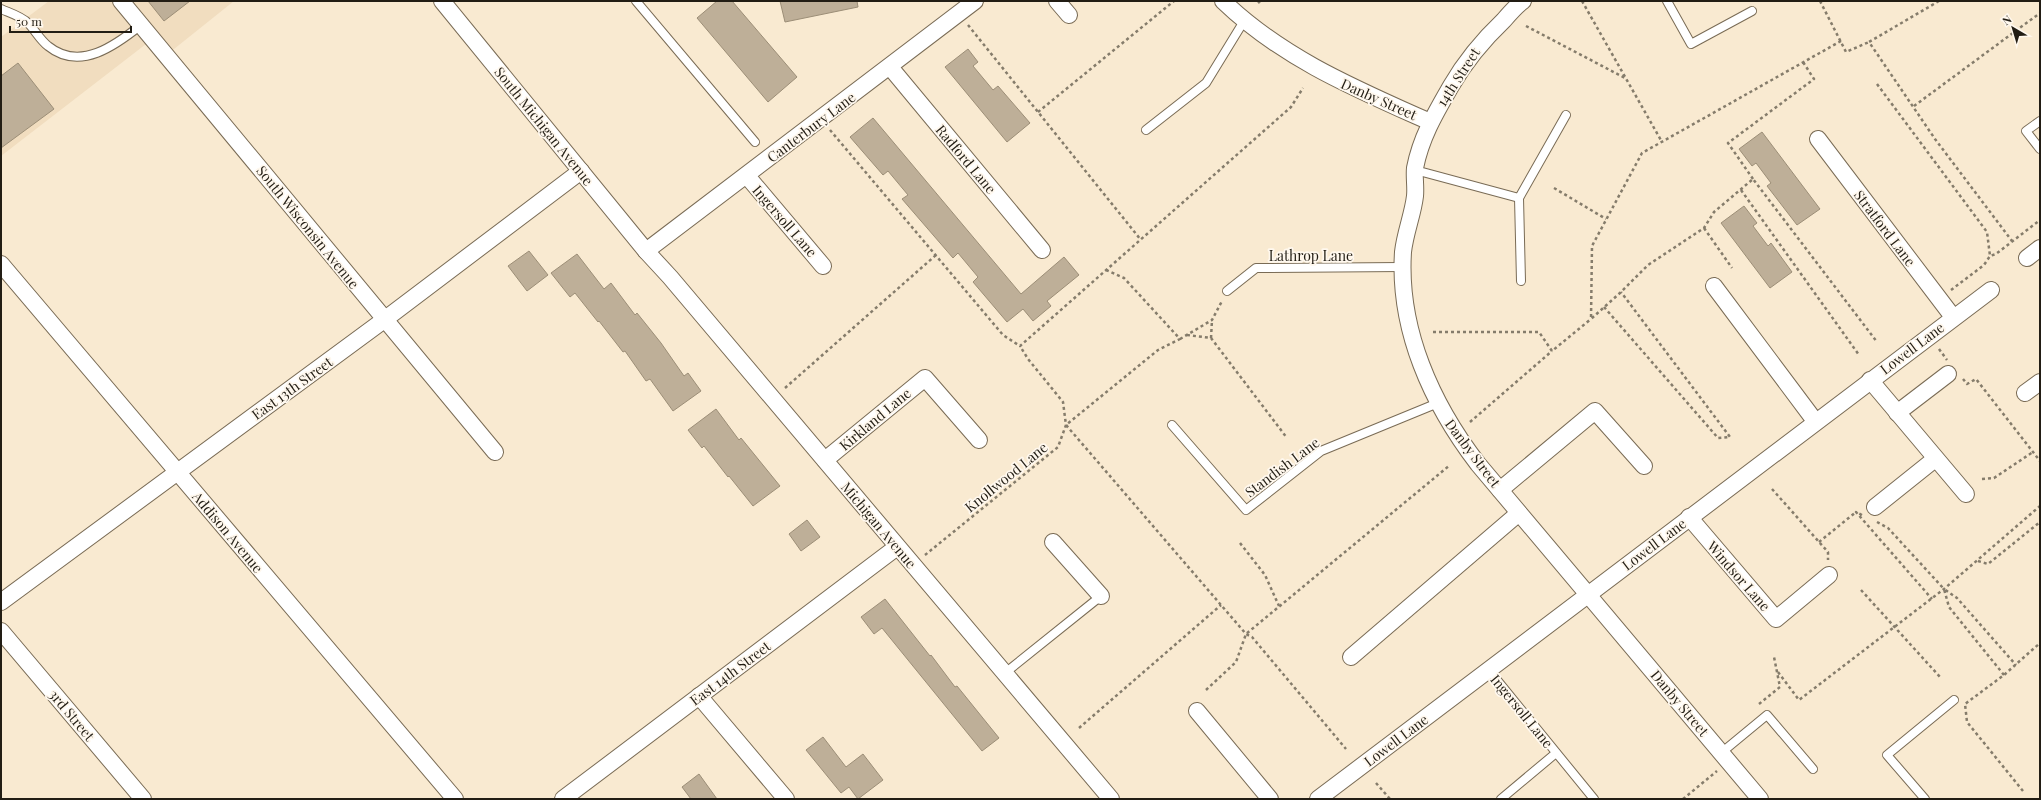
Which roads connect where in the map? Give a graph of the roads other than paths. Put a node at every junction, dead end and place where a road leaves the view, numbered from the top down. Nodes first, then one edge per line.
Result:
1 (121, 1) edge
2 (442, 1) edge
3 (636, 1) edge
4 (975, 1) edge
5 (1057, 1) edge
6 (1223, 1) edge
7 (1668, 1) edge
8 (1521, 2) edge
9 (1, 9) edge
10 (1752, 11) dead end
11 (1069, 14) dead end
12 (1244, 21) junction
13 (141, 25) junction
14 (890, 67) junction
15 (1566, 115) dead end
16 (2040, 120) edge
17 (1430, 122) junction
18 (1146, 130) dead end
19 (1818, 139) dead end
20 (755, 142) dead end
21 (2040, 149) edge
22 (1415, 170) junction
23 (581, 172) junction
24 (746, 176) junction
25 (1519, 198) junction
26 (2040, 248) edge
27 (1042, 250) dead end
28 (646, 251) junction
29 (2027, 258) dead end
30 (1, 264) edge
31 (823, 266) dead end
32 (1403, 267) junction
33 (1521, 280) dead end
34 (1714, 286) dead end
35 (1991, 290) dead end
36 (1228, 291) dead end
37 (1953, 317) junction
38 (384, 320) junction
39 (1953, 371) road end
40 (1870, 380) junction
41 (2040, 382) edge
42 (2025, 393) dead end
43 (1438, 403) junction
44 (1897, 413) junction
45 (1815, 422) junction
46 (1172, 425) dead end
47 (979, 440) dead end
48 (495, 452) dead end
49 (1936, 459) junction
50 (824, 460) junction
51 (1644, 466) dead end
52 (177, 472) junction
53 (1500, 490) junction
54 (1966, 494) dead end
55 (1519, 513) junction
56 (1873, 516) road end
57 (1689, 518) junction
58 (1053, 542) dead end
59 (897, 547) junction
60 (1828, 569) road end
61 (1588, 594) junction
62 (1101, 596) joint
63 (1, 602) edge
64 (1, 630) edge
65 (1351, 657) dead end
66 (1488, 669) junction
67 (1005, 673) junction
68 (699, 696) junction
69 (1954, 700) dead end
70 (1197, 711) dead end
71 (1556, 753) junction
72 (1725, 757) junction
73 (1813, 769) dead end
74 (143, 799) edge
75 (455, 799) edge
76 (563, 799) edge
77 (786, 799) edge
78 (1111, 799) edge
79 (1270, 799) edge
80 (1318, 799) edge
81 (1501, 799) edge
82 (1594, 799) edge
83 (1760, 799) edge
84 (1925, 799) edge

1 - 13 street, South Wisconsin Avenue
2 - 23 street, South Michigan Avenue
3 - 20 lane
4 - 14 street, Canterbury Lane
5 - 11 street
6 - 12 street, Danby Street
7 - 10 lane
8 - 17 street, 14th Street
9 - 13 lane
12 - 17 street, Danby Street
12 - 18 lane
13 - 38 street, South Wisconsin Avenue
14 - 24 street, Canterbury Lane
14 - 27 street, Radford Lane
15 - 25 lane
16 - 21 lane
17 - 22 street, Danby Street
19 - 37 street, Stratford Lane
22 - 25 lane
22 - 32 street, Danby Street
23 - 28 street, South Michigan Avenue
23 - 38 street, East 13th Street
24 - 28 street, Canterbury Lane
24 - 31 street, Ingersoll Lane
25 - 33 lane
26 - 29 street
28 - 50 street, Michigan Avenue
30 - 52 street, Addison Avenue
32 - 36 lane, Lathrop Lane
32 - 43 street, Danby Street
34 - 45 street
35 - 37 street, Lowell Lane
37 - 40 street, Lowell Lane
38 - 48 street, South Wisconsin Avenue
38 - 52 street, East 13th Street
39 - 44 street
40 - 44 street
40 - 45 street, Lowell Lane
41 - 42 street
43 - 46 lane, Standish Lane
43 - 53 street, Danby Street
44 - 49 street
45 - 57 street, Lowell Lane
47 - 50 street, Kirkland Lane
49 - 54 street
49 - 56 street
50 - 59 street, Michigan Avenue
51 - 53 street
52 - 63 street, East 13th Street
52 - 75 street, Addison Avenue
53 - 55 street, Danby Street
55 - 61 street, Danby Street
55 - 65 street
57 - 60 street, Windsor Lane
57 - 61 street, Lowell Lane
58 - 62 street
59 - 67 street, Michigan Avenue
59 - 68 street, East 14th Street
61 - 66 street, Lowell Lane
61 - 72 street, Danby Street
62 - 67 lane
64 - 74 street, 3rd Street
66 - 71 lane, Ingersoll Lane
66 - 80 street, Lowell Lane
67 - 78 street, Michigan Avenue
68 - 76 street, East 14th Street
68 - 77 street
69 - 84 lane
70 - 79 street
71 - 81 lane, Ingersoll Lane
71 - 82 lane, Ingersoll Lane
72 - 73 lane
72 - 83 street, Danby Street

